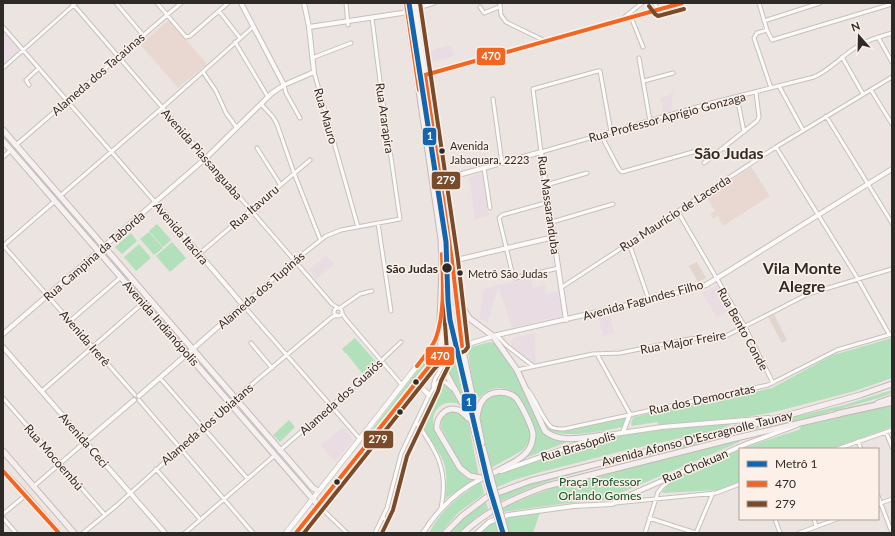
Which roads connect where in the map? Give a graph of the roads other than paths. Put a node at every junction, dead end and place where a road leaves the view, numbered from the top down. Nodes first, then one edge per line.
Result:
1 (116, 3) edge
2 (157, 3) edge
3 (181, 3) edge
4 (228, 3) edge
5 (241, 3) edge
6 (304, 3) edge
7 (346, 3) edge
8 (406, 3) edge
9 (434, 3) edge
10 (500, 3) edge
11 (642, 3) edge
12 (654, 3) edge
13 (682, 3) edge
14 (759, 3) edge
15 (820, 3) edge
16 (74, 4) edge
17 (892, 4) edge
18 (414, 6) edge
19 (480, 7) dead end
20 (499, 7) junction
21 (659, 10) junction
22 (219, 11) junction
23 (407, 12) junction
24 (167, 15) junction
25 (631, 17) junction
26 (372, 18) junction
27 (620, 21) junction
28 (764, 21) junction
29 (348, 23) junction
30 (253, 26) junction
31 (3, 27) edge
32 (309, 27) junction
33 (767, 30) junction
34 (892, 33) edge
35 (143, 35) junction
36 (878, 37) junction
37 (240, 38) junction
38 (546, 41) junction
39 (235, 42) junction
40 (351, 43) dead end
41 (643, 47) dead end
42 (23, 50) junction
43 (118, 57) junction
44 (842, 57) junction
45 (312, 58) junction
46 (639, 58) dead end
47 (892, 62) edge
48 (3, 68) edge
49 (39, 68) junction
50 (202, 72) junction
51 (314, 72) junction
52 (674, 73) dead end
53 (425, 75) junction
54 (892, 77) edge
55 (644, 81) junction
56 (29, 85) dead end
57 (284, 86) junction
58 (779, 86) junction
59 (771, 88) junction
60 (871, 90) junction
61 (756, 92) junction
62 (864, 94) junction
63 (268, 97) junction
64 (737, 97) junction
65 (492, 99) dead end
66 (68, 101) junction
67 (261, 104) junction
68 (162, 108) junction
69 (826, 116) junction
70 (300, 118) dead end
71 (650, 121) junction
72 (892, 124) edge
73 (237, 128) junction
74 (3, 130) edge
75 (803, 130) junction
76 (611, 132) junction
77 (744, 132) junction
78 (602, 135) junction
79 (3, 141) edge
80 (16, 146) junction
81 (724, 147) junction
82 (776, 147) junction
83 (257, 148) dead end
84 (11, 150) junction
85 (112, 152) junction
86 (541, 152) junction
87 (693, 152) dead end
88 (728, 152) dead end
89 (3, 157) edge
90 (206, 158) junction
91 (310, 160) dead end
92 (502, 163) junction
93 (704, 163) dead end
94 (484, 168) junction
95 (892, 169) edge
96 (294, 173) junction
97 (587, 173) dead end
98 (441, 180) junction
99 (433, 182) junction
100 (280, 184) junction
101 (868, 184) junction
102 (546, 185) junction
103 (60, 196) junction
104 (55, 201) junction
105 (155, 202) junction
106 (549, 202) junction
107 (613, 204) dead end
108 (490, 208) dead end
109 (250, 210) junction
110 (678, 212) junction
111 (819, 215) junction
112 (400, 219) joint
113 (552, 222) junction
114 (378, 223) junction
115 (892, 223) edge
116 (358, 227) junction
117 (554, 237) junction
118 (320, 239) junction
119 (629, 243) junction
120 (3, 246) edge
121 (104, 247) junction
122 (506, 249) junction
123 (98, 252) junction
124 (199, 254) junction
125 (294, 261) junction
126 (452, 261) junction
127 (559, 268) junction
128 (892, 269) edge
129 (121, 277) junction
130 (716, 279) junction
131 (858, 279) junction
132 (562, 287) junction
133 (372, 291) dead end
134 (48, 296) junction
135 (649, 300) junction
136 (143, 302) junction
137 (456, 304) junction
138 (243, 305) junction
139 (391, 310) dead end
140 (339, 312) junction
141 (440, 319) junction
142 (566, 320) junction
143 (70, 321) junction
144 (745, 327) junction
145 (3, 334) edge
146 (891, 334) edge
147 (495, 336) junction
148 (401, 342) dead end
149 (252, 343) dead end
150 (462, 346) junction
151 (3, 347) edge
152 (92, 347) junction
153 (192, 348) junction
154 (187, 353) junction
155 (597, 354) junction
156 (441, 355) junction
157 (286, 356) junction
158 (382, 362) junction
159 (443, 365) junction
160 (533, 366) junction
161 (272, 368) junction
162 (517, 370) junction
163 (160, 378) junction
164 (773, 383) junction
165 (415, 384) junction
166 (892, 384) edge
167 (402, 385) junction
168 (526, 387) junction
169 (433, 388) junction
170 (42, 391) junction
171 (457, 393) junction
172 (429, 395) junction
173 (3, 398) edge
174 (137, 398) junction
175 (236, 398) junction
176 (892, 398) edge
177 (892, 402) edge
178 (231, 403) junction
179 (331, 406) junction
180 (630, 414) junction
181 (837, 414) junction
182 (782, 417) junction
183 (476, 420) junction
184 (416, 422) junction
185 (801, 423) junction
186 (474, 426) junction
187 (203, 427) junction
188 (892, 430) edge
189 (623, 432) junction
190 (886, 432) junction
191 (604, 435) junction
192 (360, 439) junction
193 (86, 441) junction
194 (858, 442) junction
195 (892, 447) edge
196 (180, 448) junction
197 (481, 448) junction
198 (840, 448) edge
199 (861, 448) edge
200 (3, 452) edge
201 (360, 452) junction
202 (277, 453) junction
203 (60, 464) junction
204 (690, 468) junction
205 (156, 469) junction
206 (3, 471) edge
207 (488, 476) junction
208 (247, 478) junction
209 (481, 478) junction
210 (739, 484) edge
211 (33, 486) junction
212 (318, 491) junction
213 (130, 493) junction
214 (713, 493) junction
215 (26, 495) junction
216 (224, 498) junction
217 (655, 498) junction
218 (313, 499) junction
219 (892, 499) edge
220 (612, 504) junction
221 (880, 504) edge
222 (318, 505) junction
223 (441, 508) junction
224 (3, 514) edge
225 (105, 515) junction
226 (3, 518) edge
227 (383, 518) junction
228 (649, 518) junction
229 (200, 519) junction
230 (775, 520) edge
231 (814, 520) edge
232 (834, 520) edge
233 (388, 521) dead end
234 (816, 526) junction
235 (16, 533) edge
236 (59, 533) edge
237 (74, 533) edge
238 (83, 533) edge
239 (165, 533) edge
240 (185, 533) edge
241 (253, 533) edge
242 (286, 533) edge
243 (296, 533) edge
244 (347, 533) edge
245 (375, 533) edge
246 (423, 533) edge
247 (445, 533) edge
248 (463, 533) edge
249 (477, 533) edge
250 (502, 533) edge
251 (506, 533) edge
252 (645, 533) edge
253 (696, 533) edge
254 (780, 533) edge
255 (799, 533) edge
256 (892, 533) edge

1 - 35 street
2 - 24 street
3 - 24 street, Alameda dos Tacaúnas
4 - 22 street
5 - 30 street
6 - 32 street, Rua Mauro
7 - 29 street
8 - 23 main road
9 - 18 street
10 - 20 street
11 - 27 street
12 - 21 street
13 - 21 street
14 - 28 street
15 - 28 street
16 - 42 street
16 - 43 street, Avenida Piassanguaba
17 - 33 street
18 - 23 street
18 - 53 main road
19 - 20 street
20 - 38 street
21 - 25 street
22 - 24 street
22 - 37 street
23 - 26 street
23 - 99 main road
24 - 35 street, Alameda dos Tacaúnas
25 - 27 street
25 - 41 street
26 - 29 street
26 - 112 street, Rua Ararapira
27 - 38 street
28 - 33 street
29 - 32 street
30 - 37 street
30 - 57 street
31 - 42 street, Avenida Itacira
32 - 45 street, Rua Mauro
33 - 59 street
34 - 36 street, Rua Professor Aprígio Gonzaga
35 - 43 street, Alameda dos Tacaúnas
36 - 44 street, Rua Professor Aprígio Gonzaga
36 - 47 street
37 - 39 street
38 - 53 street
39 - 50 street
39 - 63 street
40 - 45 street
42 - 48 street
42 - 49 street, Avenida Itacira
43 - 66 street, Alameda dos Tacaúnas
43 - 68 street, Avenida Piassanguaba
44 - 58 street, Rua Professor Aprígio Gonzaga
44 - 62 street
45 - 51 street, Rua Mauro
46 - 55 street
49 - 56 street
49 - 66 street, Avenida Itacira
50 - 68 street
50 - 73 street
51 - 57 street, Rua Campina da Taborda
51 - 116 street, Rua Mauro
52 - 55 street
53 - 98 main road
54 - 60 street, Rua Maurício de Lacerda
55 - 71 street
57 - 63 street, Rua Campina da Taborda
57 - 70 street
58 - 59 street, Rua Professor Aprígio Gonzaga
58 - 75 street
59 - 61 street, Rua Professor Aprígio Gonzaga
60 - 62 street, Rua Maurício de Lacerda
60 - 72 street
61 - 64 street, Rua Professor Aprígio Gonzaga
61 - 77 street
62 - 69 street, Rua Maurício de Lacerda
63 - 67 street, Rua Campina da Taborda
64 - 71 street, Rua Professor Aprígio Gonzaga
64 - 77 street
65 - 92 street
66 - 80 street, Alameda dos Tacaúnas
66 - 85 street, Avenida Itacira
67 - 73 street, Rua Campina da Taborda
67 - 96 street
68 - 85 street
68 - 90 street, Avenida Piassanguaba
69 - 75 street, Rua Maurício de Lacerda
69 - 101 street
71 - 76 street, Rua Professor Aprígio Gonzaga
73 - 90 street, Rua Campina da Taborda
74 - 80 main road, Avenida Indianópolis
75 - 82 street, Rua Maurício de Lacerda
76 - 78 street, Rua Professor Aprígio Gonzaga
76 - 86 street, Rua Massaranduba
77 - 81 street
78 - 86 street, Rua Professor Aprígio Gonzaga
78 - 87 street
79 - 84 main road, Avenida Indianópolis
80 - 103 main road, Avenida Indianópolis
81 - 88 street
81 - 93 street
82 - 110 street, Rua Maurício de Lacerda
82 - 111 street
83 - 100 street
84 - 89 street
84 - 104 main road, Avenida Indianópolis
85 - 103 street
85 - 105 street, Avenida Itacira
86 - 92 street, Rua Professor Aprígio Gonzaga
86 - 102 street, Rua Massaranduba
90 - 105 street, Rua Campina da Taborda
90 - 109 street, Avenida Piassanguaba
91 - 96 street, Rua Itavuru
92 - 94 street, Rua Professor Aprígio Gonzaga
94 - 98 street, Rua Professor Aprígio Gonzaga
94 - 108 street
95 - 101 street, Avenida Fagundes Filho
96 - 100 street, Rua Itavuru
96 - 118 street
97 - 102 street
98 - 99 street, Rua Professor Aprígio Gonzaga
98 - 126 main road
99 - 141 main road
100 - 109 street, Rua Itavuru
101 - 111 street, Avenida Fagundes Filho
101 - 115 street
102 - 106 street, Rua Massaranduba
103 - 121 main road, Avenida Indianópolis
104 - 120 street
104 - 123 main road, Avenida Indianópolis
105 - 121 street, Rua Campina da Taborda
105 - 124 street, Avenida Itacira
106 - 113 street, Rua Massaranduba
106 - 122 street
107 - 113 street
109 - 124 street, Rua Itavuru
109 - 125 street, Avenida Piassanguaba
110 - 119 street, Rua Maurício de Lacerda
110 - 130 street, Rua Bento Conde
111 - 130 street, Avenida Fagundes Filho
111 - 131 street
112 - 114 street, Alameda dos Tupinás
113 - 117 street, Rua Massaranduba
114 - 116 street, Alameda dos Tupinás
114 - 139 street
116 - 118 street, Alameda dos Tupinás
117 - 122 street
117 - 127 street, Rua Massaranduba
118 - 125 street, Alameda dos Tupinás
119 - 132 street, Rua Maurício de Lacerda
119 - 135 street
120 - 134 street, Avenida Irerê
121 - 123 street, Rua Campina da Taborda
121 - 153 main road, Avenida Indianópolis
122 - 126 street
122 - 127 street
123 - 129 main road, Avenida Indianópolis
123 - 134 street, Rua Campina da Taborda
124 - 138 street, Avenida Itacira
125 - 138 street, Alameda dos Tupinás
125 - 140 street, Avenida Piassanguaba
126 - 137 main road
127 - 132 street, Rua Massaranduba
128 - 131 street, Rua Major Freire
129 - 136 main road, Avenida Indianópolis
129 - 143 street
130 - 135 street, Avenida Fagundes Filho
130 - 144 street, Rua Bento Conde
131 - 144 street, Rua Major Freire
131 - 146 street
132 - 142 street, Rua Massaranduba
133 - 140 street, Alameda dos Ubiatans
134 - 143 street, Avenida Irerê
134 - 145 street, Rua Campina da Taborda
135 - 142 street, Avenida Fagundes Filho
136 - 152 street
136 - 154 main road, Avenida Indianópolis
137 - 147 main road
137 - 150 main road
138 - 153 street, Alameda dos Tupinás
138 - 157 street, Avenida Itacira
140 - 157 street, Alameda dos Ubiatans
140 - 158 street
141 - 156 main road
141 - 167 main road
142 - 147 street, Avenida Fagundes Filho
143 - 152 street, Avenida Irerê
144 - 155 street, Rua Major Freire
144 - 164 street, Rua Bento Conde
146 - 164 street, Rua dos Democratas
147 - 150 street, Avenida Fagundes Filho
147 - 160 street
147 - 162 main road
148 - 158 street, Alameda dos Guaiós
149 - 161 street
150 - 156 main road
150 - 183 main road
151 - 170 street, Avenida Ceci
152 - 170 street
152 - 174 street, Avenida Irerê
153 - 154 street, Alameda dos Tupinás
153 - 175 main road, Avenida Indianópolis
154 - 163 street, Alameda dos Tupinás
154 - 178 main road, Avenida Indianópolis
155 - 160 street, Rua Major Freire
155 - 180 street
156 - 159 main road
156 - 165 main road
157 - 161 street, Alameda dos Ubiatans
157 - 179 street, Avenida Itacira
158 - 167 street
158 - 179 street, Alameda dos Guaiós
159 - 169 street
159 - 171 main road
160 - 162 street, Rua Major Freire
161 - 175 street, Alameda dos Ubiatans
162 - 168 main road
163 - 174 street, Alameda dos Tupinás
163 - 187 street
164 - 180 street, Rua dos Democratas
165 - 172 main road
165 - 201 main road
166 - 182 highway, Avenida Afonso D'Escragnolle Taunay
167 - 192 main road
168 - 180 street, Rua dos Democratas
168 - 191 main road
169 - 171 street
169 - 172 street
170 - 193 street, Avenida Ceci
171 - 186 main road
172 - 184 street
173 - 203 street, Rua Mocoembú
174 - 193 street, Alameda dos Tupinás
174 - 196 street, Avenida Irerê
175 - 178 street, Alameda dos Ubiatans
175 - 202 main road, Avenida Indianópolis
176 - 181 highway, Avenida Afonso D'Escragnolle Taunay
177 - 181 highway
178 - 187 street, Alameda dos Ubiatans
178 - 202 main road, Avenida Indianópolis
179 - 192 street, Avenida Itacira
179 - 202 street, Alameda dos Guaiós
180 - 189 street
181 - 185 highway, Avenida Afonso D'Escragnolle Taunay
182 - 189 street, Rua Brasópolis
182 - 247 highway, Avenida Afonso D'Escragnolle Taunay
183 - 197 main road
183 - 207 main road
184 - 223 street
184 - 227 street
185 - 204 street, Rua Chokuan
185 - 248 highway, Avenida Afonso D'Escragnolle Taunay
186 - 197 main road
186 - 209 main road
187 - 196 street, Alameda dos Ubiatans
187 - 208 street
188 - 190 street
189 - 191 street, Rua Brasópolis
190 - 194 street
190 - 195 street
191 - 207 street, Rua Brasópolis
192 - 201 main road
192 - 212 main road
193 - 203 street, Alameda dos Tupinás
193 - 213 street, Avenida Ceci
194 - 198 street
194 - 199 street
196 - 205 street, Alameda dos Ubiatans
196 - 216 street, Avenida Irerê
197 - 250 main road, bridge
197 - 251 main road, bridge
200 - 211 highway
201 - 222 main road
202 - 208 street, Alameda dos Guaiós
202 - 212 main road, Avenida Indianópolis
202 - 218 main road, Avenida Indianópolis
203 - 211 street, Alameda dos Tupinás
203 - 225 street, Rua Mocoembú
204 - 217 street
204 - 220 street, Rua Chokuan
205 - 213 street, Alameda dos Ubiatans
205 - 229 street
206 - 215 highway
207 - 209 street, Rua Brasópolis
208 - 216 street, Alameda dos Guaiós
209 - 223 street, Rua Brasópolis
210 - 214 street
211 - 237 highway
212 - 218 main road
213 - 225 street, Alameda dos Ubiatans
213 - 239 street, Avenida Ceci
214 - 217 street
214 - 253 street
215 - 224 street
215 - 236 highway
216 - 229 street, Alameda dos Guaiós
216 - 241 street, Avenida Irerê
217 - 220 street
217 - 228 street
218 - 222 main road, Avenida Indianópolis
218 - 242 main road
219 - 221 street
220 - 249 street
221 - 256 street
222 - 243 main road
222 - 244 street
223 - 246 street, Rua Brasópolis
225 - 238 street, Alameda dos Ubiatans
226 - 235 street
227 - 233 street
227 - 245 street
228 - 252 street
228 - 253 street
229 - 240 street, Alameda dos Guaiós
230 - 254 street
231 - 234 street
232 - 234 street
234 - 255 street

